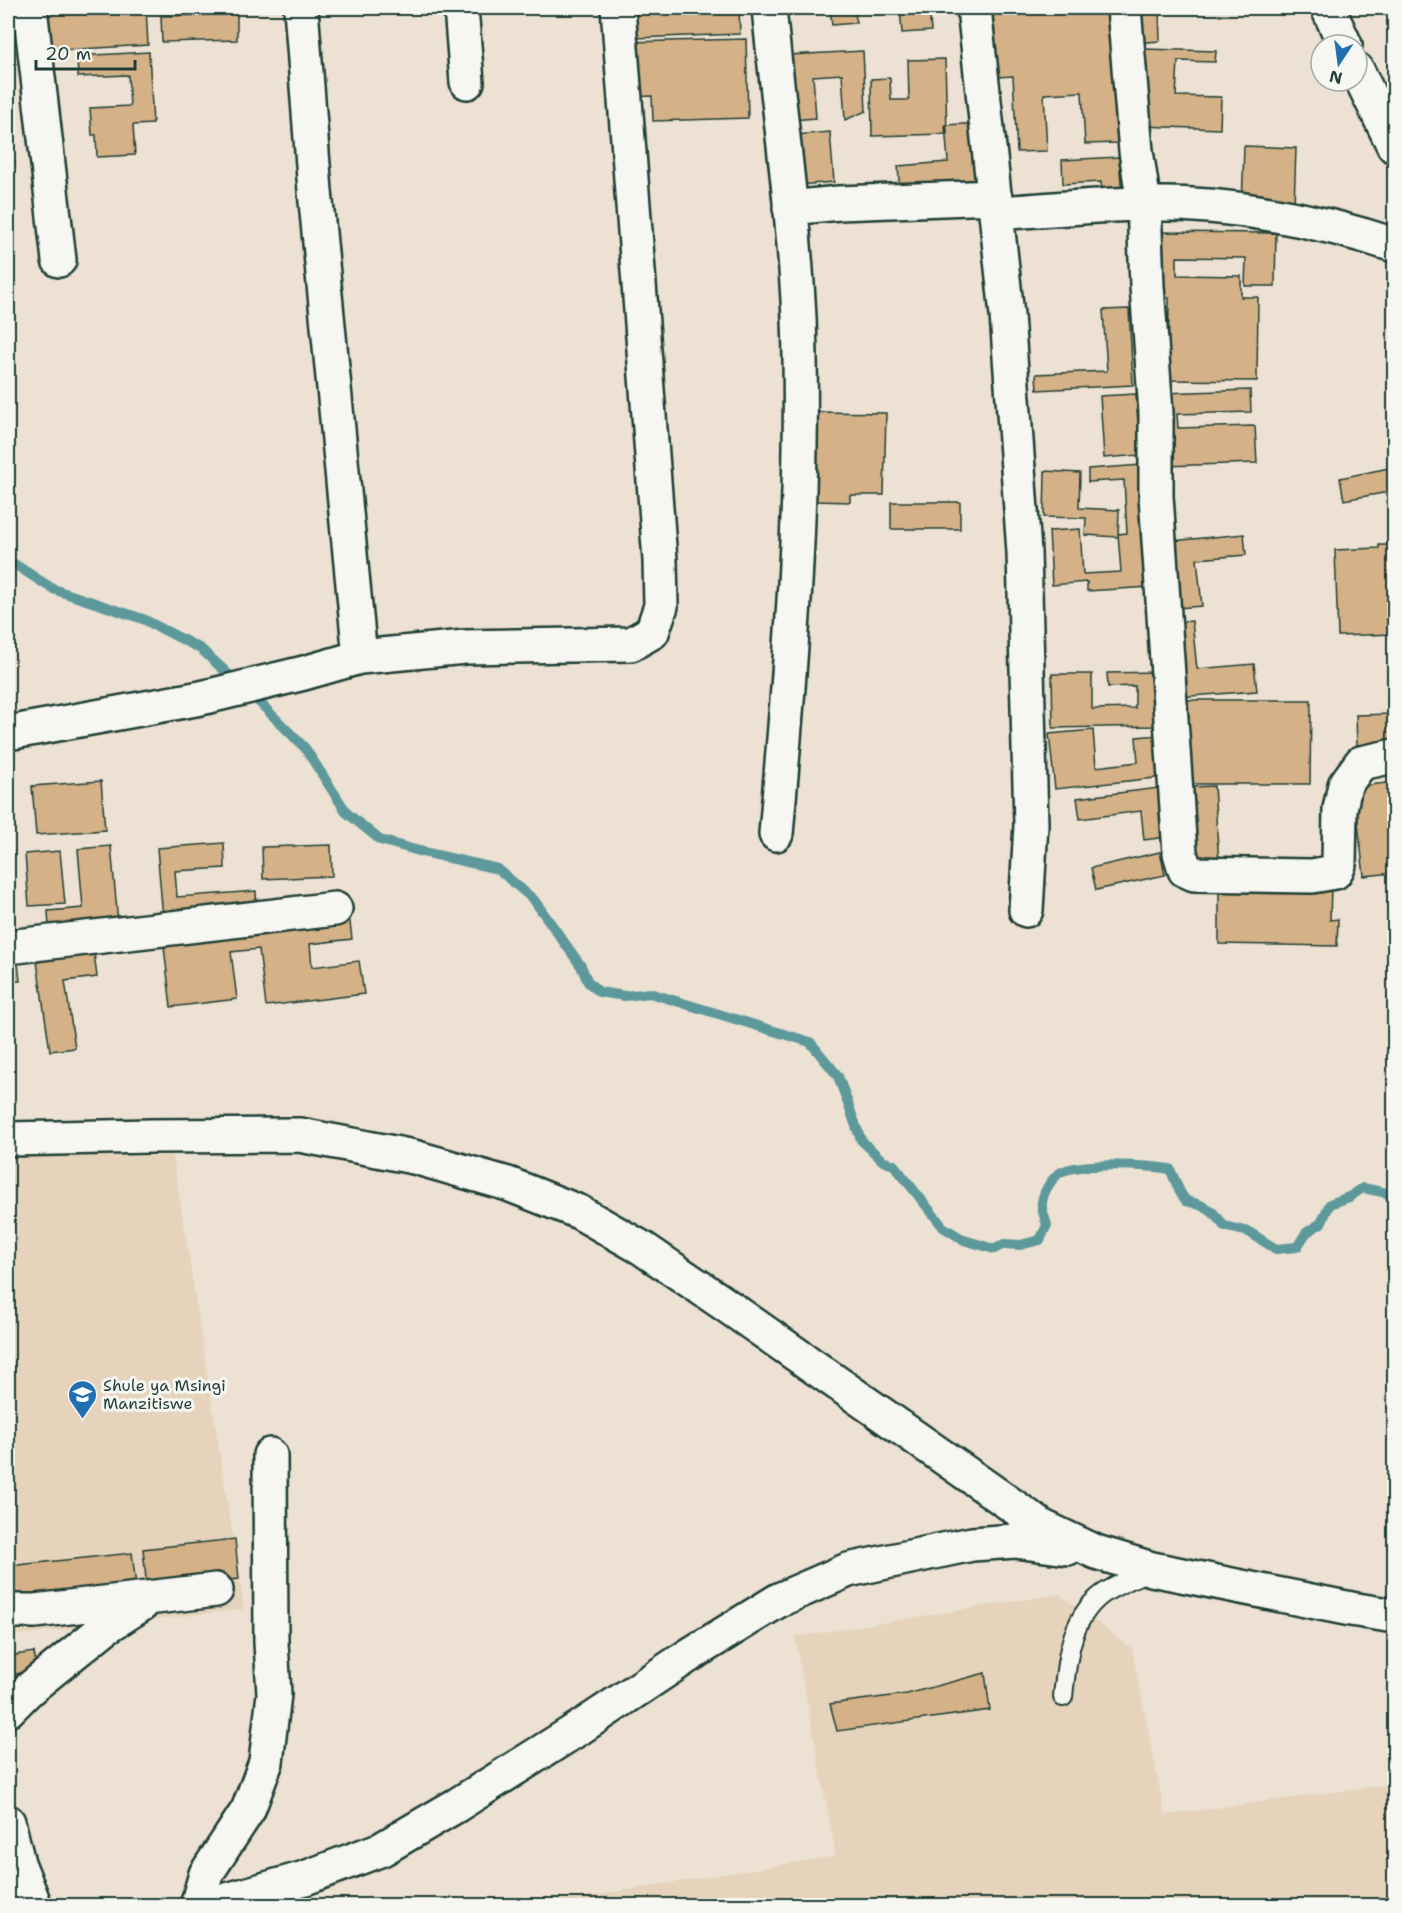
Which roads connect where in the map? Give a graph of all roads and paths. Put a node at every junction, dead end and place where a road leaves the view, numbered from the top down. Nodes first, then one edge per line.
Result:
1 (30, 8) edge
2 (301, 8) edge
3 (461, 8) edge
4 (618, 8) edge
5 (769, 8) edge
6 (974, 8) edge
7 (1124, 8) edge
8 (1328, 8) edge
9 (1339, 33) edge
10 (467, 82) dead end
11 (1368, 93) edge
12 (1395, 146) edge
13 (1144, 204) junction
14 (996, 205) junction
15 (790, 208) junction
16 (1395, 245) edge
17 (59, 260) dead end
18 (360, 657) junction
19 (8, 733) edge
20 (1395, 756) edge
21 (776, 834) dead end
22 (335, 909) dead end
23 (1026, 910) dead end
24 (8, 947) edge
25 (8, 1139) edge
26 (270, 1455) dead end
27 (1096, 1552) junction
28 (1152, 1569) junction
29 (216, 1590) dead end
30 (148, 1600) junction
31 (8, 1611) edge
32 (1395, 1616) edge
33 (1063, 1697) dead end
34 (8, 1710) edge
35 (8, 1822) edge
36 (35, 1905) edge
37 (197, 1905) edge
38 (206, 1905) edge

1 - 17 main road
2 - 18 main road
3 - 10 main road
4 - 18 main road
5 - 15 main road
6 - 14 main road
7 - 13 main road
8 - 9 main road
11 - 12 main road
13 - 14 main road
13 - 16 main road
13 - 20 main road
14 - 15 main road
14 - 23 main road
15 - 21 main road
18 - 19 main road
22 - 24 main road
25 - 27 main road
26 - 37 main road
27 - 28 main road
27 - 38 main road
28 - 32 main road
28 - 33 lane
29 - 30 main road
30 - 31 main road
30 - 34 main road
35 - 36 main road

